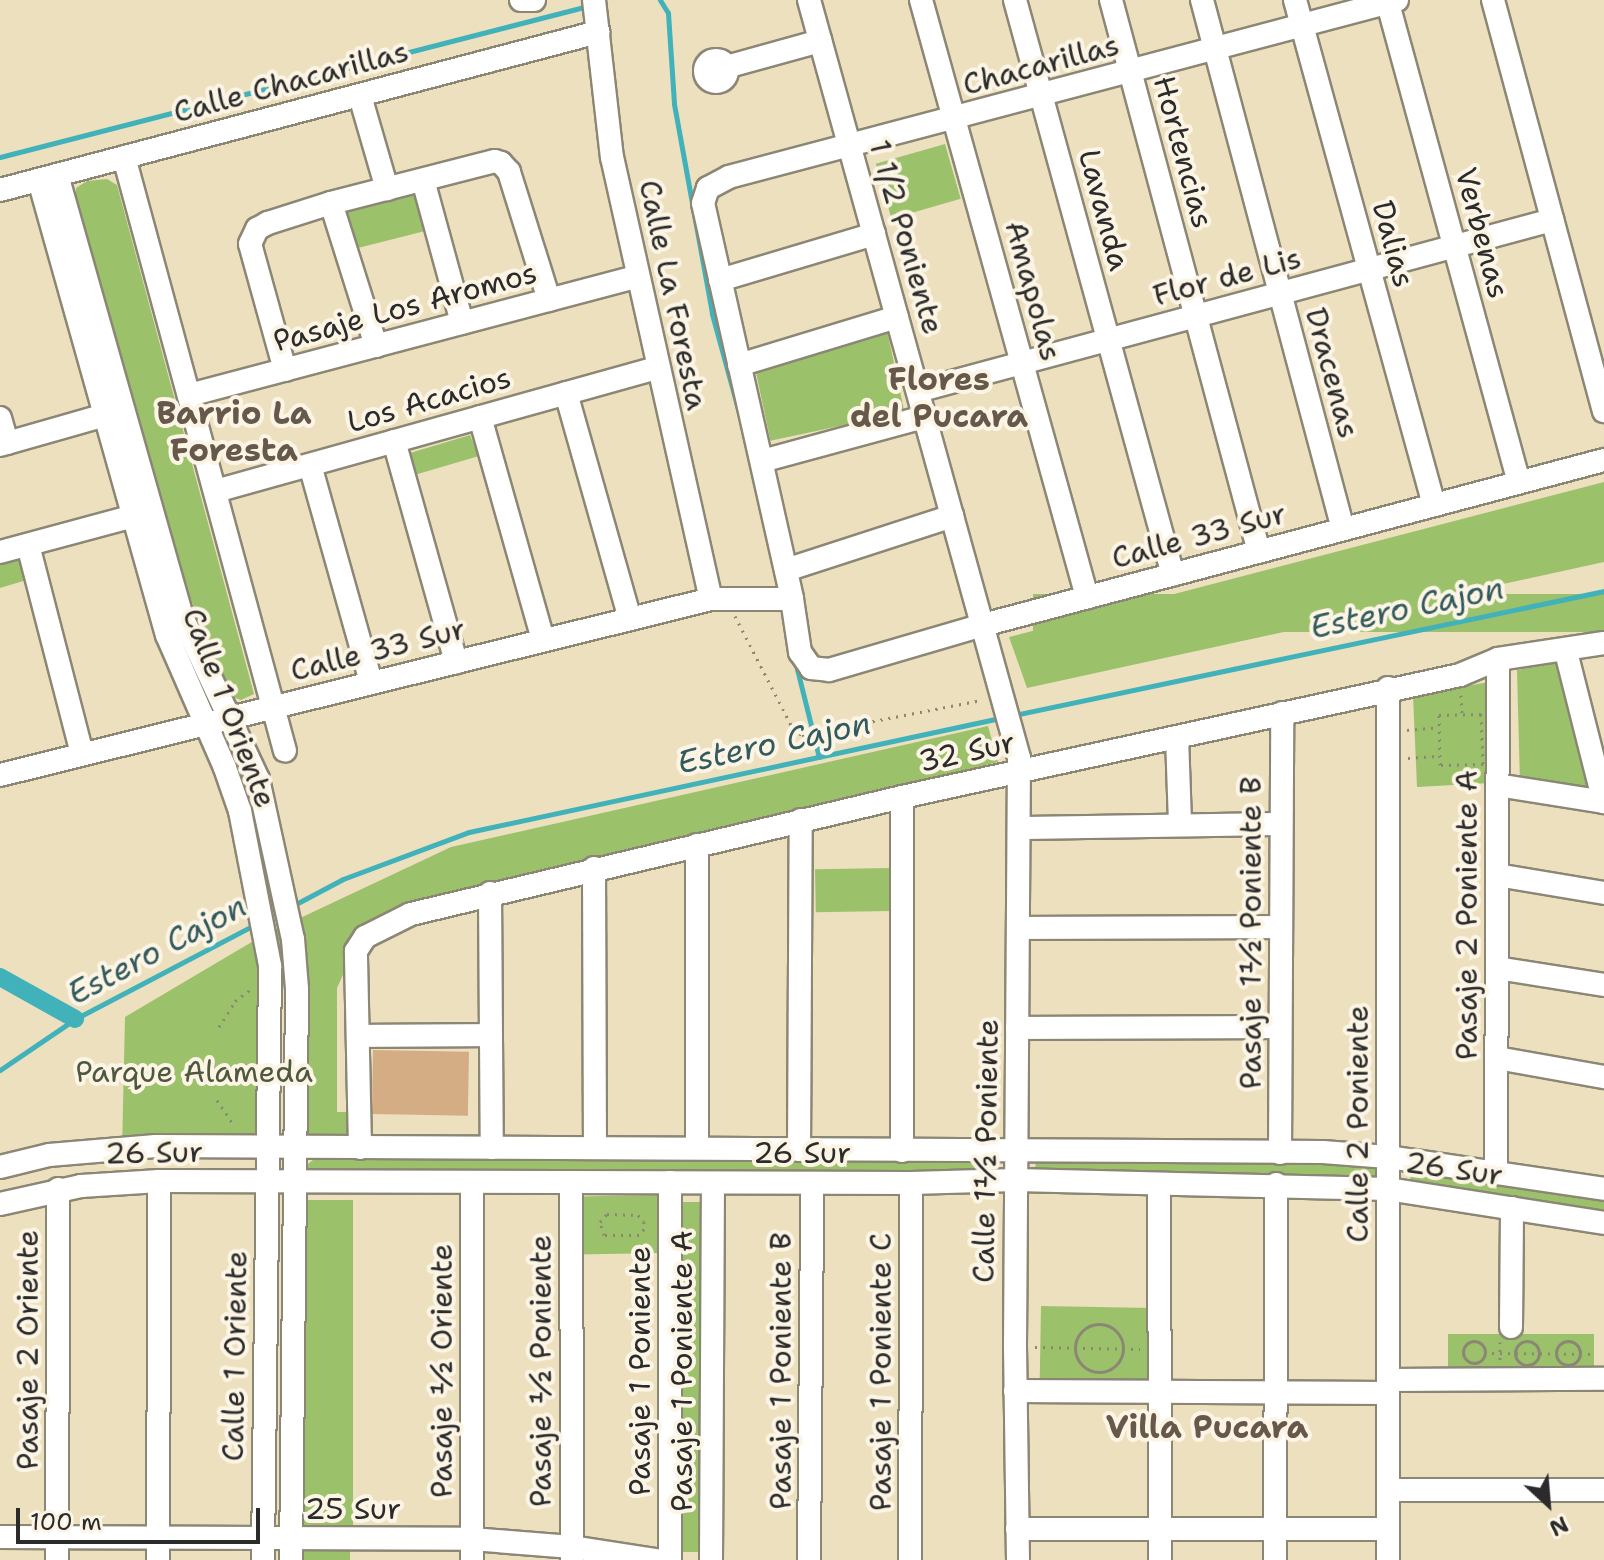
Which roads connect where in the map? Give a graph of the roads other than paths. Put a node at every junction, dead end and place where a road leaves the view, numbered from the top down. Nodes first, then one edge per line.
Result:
1 (521, 0) edge
2 (534, 0) edge
3 (809, 0) edge
4 (921, 0) edge
5 (1015, 0) edge
6 (1111, 0) edge
7 (1202, 0) edge
8 (1295, 0) edge
9 (1493, 0) edge
10 (1390, 1) edge
11 (596, 16) edge
12 (1302, 26) junction
13 (820, 41) junction
14 (1215, 49) junction
15 (726, 67) dead end
16 (1130, 72) junction
17 (360, 96) junction
18 (1042, 96) junction
19 (955, 119) junction
20 (849, 146) junction
21 (124, 157) junction
22 (48, 177) junction
23 (423, 180) junction
24 (387, 189) junction
25 (0, 190) edge
26 (331, 203) junction
27 (1552, 220) junction
28 (874, 234) junction
29 (1454, 246) junction
30 (1369, 269) junction
31 (636, 277) junction
32 (720, 280) junction
33 (1280, 294) junction
34 (549, 300) junction
35 (1196, 316) junction
36 (897, 317) junction
37 (462, 323) junction
38 (1109, 340) junction
39 (376, 346) junction
40 (1022, 364) junction
41 (739, 365) junction
42 (657, 368) junction
43 (285, 370) junction
44 (1601, 385) edge
45 (918, 391) junction
46 (566, 393) junction
47 (189, 395) junction
48 (1604, 411) edge
49 (105, 415) junction
50 (480, 417) junction
51 (924, 417) junction
52 (0, 418) edge
53 (394, 441) junction
54 (4, 444) edge
55 (1604, 460) edge
56 (762, 461) junction
57 (310, 465) junction
58 (1519, 482) junction
59 (216, 491) junction
60 (1434, 505) junction
61 (133, 516) junction
62 (952, 516) junction
63 (1343, 529) junction
64 (28, 545) junction
65 (0, 552) edge
66 (1259, 552) junction
67 (786, 570) junction
68 (1173, 575) junction
69 (1087, 597) junction
70 (718, 599) junction
71 (782, 599) junction
72 (630, 619) junction
73 (983, 625) junction
74 (543, 640) junction
75 (1604, 643) edge
76 (1566, 652) junction
77 (1498, 659) junction
78 (456, 662) junction
79 (371, 682) junction
80 (1388, 688) junction
81 (273, 707) junction
82 (1282, 713) junction
83 (230, 716) junction
84 (203, 723) junction
85 (1177, 737) junction
86 (1016, 743) joint
87 (285, 751) dead end
88 (82, 754) junction
89 (1021, 772) junction
90 (0, 775) edge
91 (1497, 785) junction
92 (902, 797) junction
93 (1604, 802) edge
94 (801, 820) junction
95 (1281, 824) junction
96 (1180, 825) junction
97 (1020, 828) junction
98 (697, 845) junction
99 (594, 868) junction
100 (1497, 875) junction
101 (490, 893) junction
102 (1604, 893) edge
103 (1281, 927) junction
104 (1019, 928) junction
105 (1497, 968) junction
106 (1604, 985) edge
107 (1280, 1027) junction
108 (1017, 1028) junction
109 (491, 1035) junction
110 (359, 1036) junction
111 (1497, 1058) junction
112 (1604, 1077) edge
113 (268, 1148) junction
114 (296, 1148) junction
115 (360, 1148) junction
116 (492, 1148) junction
117 (595, 1148) junction
118 (697, 1148) junction
119 (799, 1150) junction
120 (902, 1151) junction
121 (1016, 1151) junction
122 (1280, 1153) junction
123 (1388, 1157) junction
124 (0, 1167) edge
125 (1496, 1171) junction
126 (1016, 1180) junction
127 (159, 1181) junction
128 (267, 1182) junction
129 (295, 1182) junction
130 (472, 1182) junction
131 (571, 1182) junction
132 (670, 1182) junction
133 (713, 1183) junction
134 (812, 1183) junction
135 (911, 1183) junction
136 (1159, 1184) junction
137 (1276, 1184) junction
138 (58, 1189) junction
139 (1388, 1189) junction
140 (1604, 1189) edge
141 (0, 1204) edge
142 (1512, 1208) junction
143 (1604, 1223) edge
144 (1506, 1331) road end
145 (1604, 1379) edge
146 (1388, 1387) junction
147 (1015, 1391) junction
148 (1159, 1393) junction
149 (1275, 1393) junction
150 (1388, 1490) junction
151 (1604, 1490) edge
152 (1017, 1529) junction
153 (1160, 1529) junction
154 (1275, 1529) junction
155 (1388, 1529) junction
156 (0, 1537) edge
157 (57, 1549) edge
158 (158, 1549) edge
159 (263, 1549) edge
160 (472, 1549) edge
161 (291, 1550) edge
162 (572, 1554) edge
163 (656, 1560) edge
164 (670, 1560) edge
165 (711, 1560) edge
166 (809, 1560) edge
167 (910, 1560) edge
168 (1018, 1560) edge
169 (1160, 1560) edge
170 (1275, 1560) edge
171 (1388, 1560) edge

1 - 2 street
3 - 13 street, 1 1/2 Poniente
4 - 19 street, Amapolas
5 - 18 street, Lavanda
6 - 16 street, Hortencias
7 - 14 street, Dracenas
8 - 12 street, Dalias
9 - 27 street
10 - 12 street, Chacarillas
10 - 29 street, Verbenas
11 - 17 street, Calle Chacarillas
11 - 31 street, Calle La Foresta
12 - 14 street, Chacarillas
12 - 30 street, Dalias
13 - 15 street
13 - 20 street, 1 1/2 Poniente
14 - 16 street, Chacarillas
14 - 33 street, Dracenas
16 - 18 street, Chacarillas
16 - 35 street, Hortencias
17 - 21 street, Calle Chacarillas
17 - 24 street
18 - 19 street, Chacarillas
18 - 38 street, Lavanda
19 - 20 street, Chacarillas
19 - 40 street, Amapolas
20 - 28 street, 1 1/2 Poniente
20 - 32 street, Chacarillas
21 - 22 street, Calle Chacarillas
21 - 47 street, Calle 1 Oriente
22 - 25 street, Calle Chacarillas
22 - 49 street, Calle 1 Oriente
22 - 83 street, Calle 1 Oriente
23 - 24 street
23 - 34 street
23 - 37 street
24 - 26 street
26 - 39 street
26 - 43 street
27 - 29 street, Flor de Lis
27 - 44 street
28 - 32 street
28 - 36 street, 1 1/2 Poniente
29 - 30 street, Flor de Lis
29 - 58 street, Verbenas
30 - 33 street, Flor de Lis
30 - 60 street, Dalias
31 - 34 street, Pasaje Los Aromos
31 - 42 street, Calle La Foresta
32 - 41 street
33 - 35 street, Flor de Lis
33 - 63 street, Dracenas
34 - 37 street, Pasaje Los Aromos
35 - 38 street, Flor de Lis
35 - 66 street, Hortencias
36 - 41 street
36 - 45 street, 1 1/2 Poniente
37 - 39 street, Pasaje Los Aromos
38 - 40 street, Flor de Lis
38 - 68 street, Lavanda
39 - 43 street, Pasaje Los Aromos
40 - 45 street, Flor de Lis
40 - 69 street, Amapolas
41 - 56 street
42 - 46 street, Los Acacios
42 - 70 street, Calle La Foresta
43 - 47 street, Pasaje Los Aromos
44 - 48 street
45 - 51 street, 1 1/2 Poniente
46 - 50 street, Los Acacios
46 - 72 street
47 - 59 street, Calle 1 Oriente
49 - 54 street
49 - 61 street, Calle 1 Oriente
50 - 53 street, Los Acacios
50 - 74 street
51 - 56 street
51 - 62 street, 1 1/2 Poniente
52 - 54 street
53 - 57 street, Los Acacios
53 - 78 street
55 - 58 street, Calle 33 Sur
56 - 67 street
57 - 59 street, Los Acacios
57 - 79 street
58 - 60 street, Calle 33 Sur
59 - 81 street, Calle 1 Oriente
60 - 63 street, Calle 33 Sur
61 - 64 street
61 - 84 street, Calle 1 Oriente
62 - 67 street
62 - 73 street, 1 1/2 Poniente
63 - 66 street, Calle 33 Sur
64 - 65 street
64 - 88 street
66 - 68 street, Calle 33 Sur
67 - 71 street
68 - 69 street, Calle 33 Sur
69 - 73 street, Calle 33 Sur
70 - 71 street, Calle 33 Sur
70 - 72 street, Calle 33 Sur
71 - 73 street, Calle 33 Sur
72 - 74 street, Calle 33 Sur
73 - 86 street, 1 1/2 Poniente
74 - 78 street, Calle 33 Sur
75 - 76 street, 32 Sur
76 - 77 street, 32 Sur
76 - 93 street
77 - 80 street, 32 Sur
77 - 91 street, Pasaje 2 Poniente A
78 - 79 street, Calle 33 Sur
79 - 81 street, Calle 33 Sur
80 - 82 street, 32 Sur
80 - 123 street, Calle 2 Poniente
81 - 83 street, Calle 33 Sur
81 - 87 street, Calle 1 Oriente
82 - 85 street, 32 Sur
82 - 95 street, Pasaje 1½ Poniente B
83 - 84 street, Calle 33 Sur
83 - 114 street, Calle 1 Oriente
84 - 88 street, Calle 33 Sur
84 - 113 street, Calle 1 Oriente
85 - 89 street, 32 Sur
85 - 96 street
86 - 89 street, Calle 1½ Poniente
88 - 90 street, Calle 33 Sur
89 - 92 street, 32 Sur
89 - 97 street, Calle 1½ Poniente
91 - 93 street
91 - 100 street, Pasaje 2 Poniente A
92 - 94 street, 32 Sur
92 - 120 street
94 - 98 street, 32 Sur
94 - 119 street
95 - 96 street
95 - 103 street, Pasaje 1½ Poniente B
96 - 97 street
97 - 104 street, Calle 1½ Poniente
98 - 99 street, 32 Sur
98 - 118 street
99 - 101 street, 32 Sur
99 - 117 street
100 - 102 street
100 - 105 street, Pasaje 2 Poniente A
101 - 109 street
101 - 110 street, 32 Sur
103 - 104 street
103 - 107 street, Pasaje 1½ Poniente B
104 - 108 street, Calle 1½ Poniente
105 - 106 street
105 - 111 street, Pasaje 2 Poniente A
107 - 108 street
107 - 122 street, Pasaje 1½ Poniente B
108 - 121 street, Calle 1½ Poniente
109 - 110 street
109 - 116 street
110 - 115 street
111 - 112 street
111 - 125 street, Pasaje 2 Poniente A
113 - 114 street, 26 Sur
113 - 124 street, 26 Sur
113 - 128 street, Calle 1 Oriente
114 - 115 street, 26 Sur
114 - 129 street, Calle 1 Oriente
115 - 116 street, 26 Sur
116 - 117 street, 26 Sur
117 - 118 street, 26 Sur
118 - 119 street, 26 Sur
119 - 120 street, 26 Sur
120 - 121 street, 26 Sur
121 - 122 street, 26 Sur
121 - 126 street, Calle 1½ Poniente
122 - 123 street, 26 Sur
123 - 125 street, 26 Sur
123 - 139 street, Calle 2 Poniente
125 - 140 street, 26 Sur
126 - 135 street, 26 Sur
126 - 136 street, 26 Sur
126 - 147 street, Calle 1½ Poniente
127 - 128 street, 26 Sur
127 - 138 street, 26 Sur
127 - 158 street
128 - 129 street, 26 Sur
128 - 159 street, Calle 1 Oriente
129 - 130 street, 26 Sur
129 - 161 street, Calle 1 Oriente
130 - 131 street, 26 Sur
130 - 160 street, Pasaje ½ Oriente
131 - 132 street, 26 Sur
131 - 162 street, Pasaje ½ Poniente
132 - 133 street, 26 Sur
132 - 164 street, Pasaje 1 Poniente
133 - 134 street, 26 Sur
133 - 165 street, Pasaje 1 Poniente A
134 - 135 street, 26 Sur
134 - 166 street, Pasaje 1 Poniente B
135 - 167 street, Pasaje 1 Poniente C
136 - 137 street, 26 Sur
136 - 148 street
137 - 139 street, 26 Sur
137 - 149 street
138 - 141 street, 26 Sur
138 - 157 street, Pasaje 2 Oriente
139 - 142 street, 26 Sur
139 - 146 street, Calle 2 Poniente
142 - 143 street, 26 Sur
142 - 144 street
145 - 146 street
146 - 149 street
146 - 150 street, Calle 2 Poniente
147 - 148 street
147 - 152 street, Calle 1½ Poniente
148 - 149 street
148 - 153 street
149 - 154 street
150 - 151 street
150 - 155 street, Calle 2 Poniente
152 - 153 street
152 - 168 street, Calle 1½ Poniente
153 - 154 street
153 - 169 street
154 - 155 street
154 - 170 street
155 - 171 street, Calle 2 Poniente
156 - 157 street, 25 Sur
157 - 158 street, 25 Sur
158 - 159 street, 25 Sur
159 - 161 street, 25 Sur
160 - 161 street, 25 Sur
160 - 162 street, 25 Sur
162 - 163 street, 25 Sur

